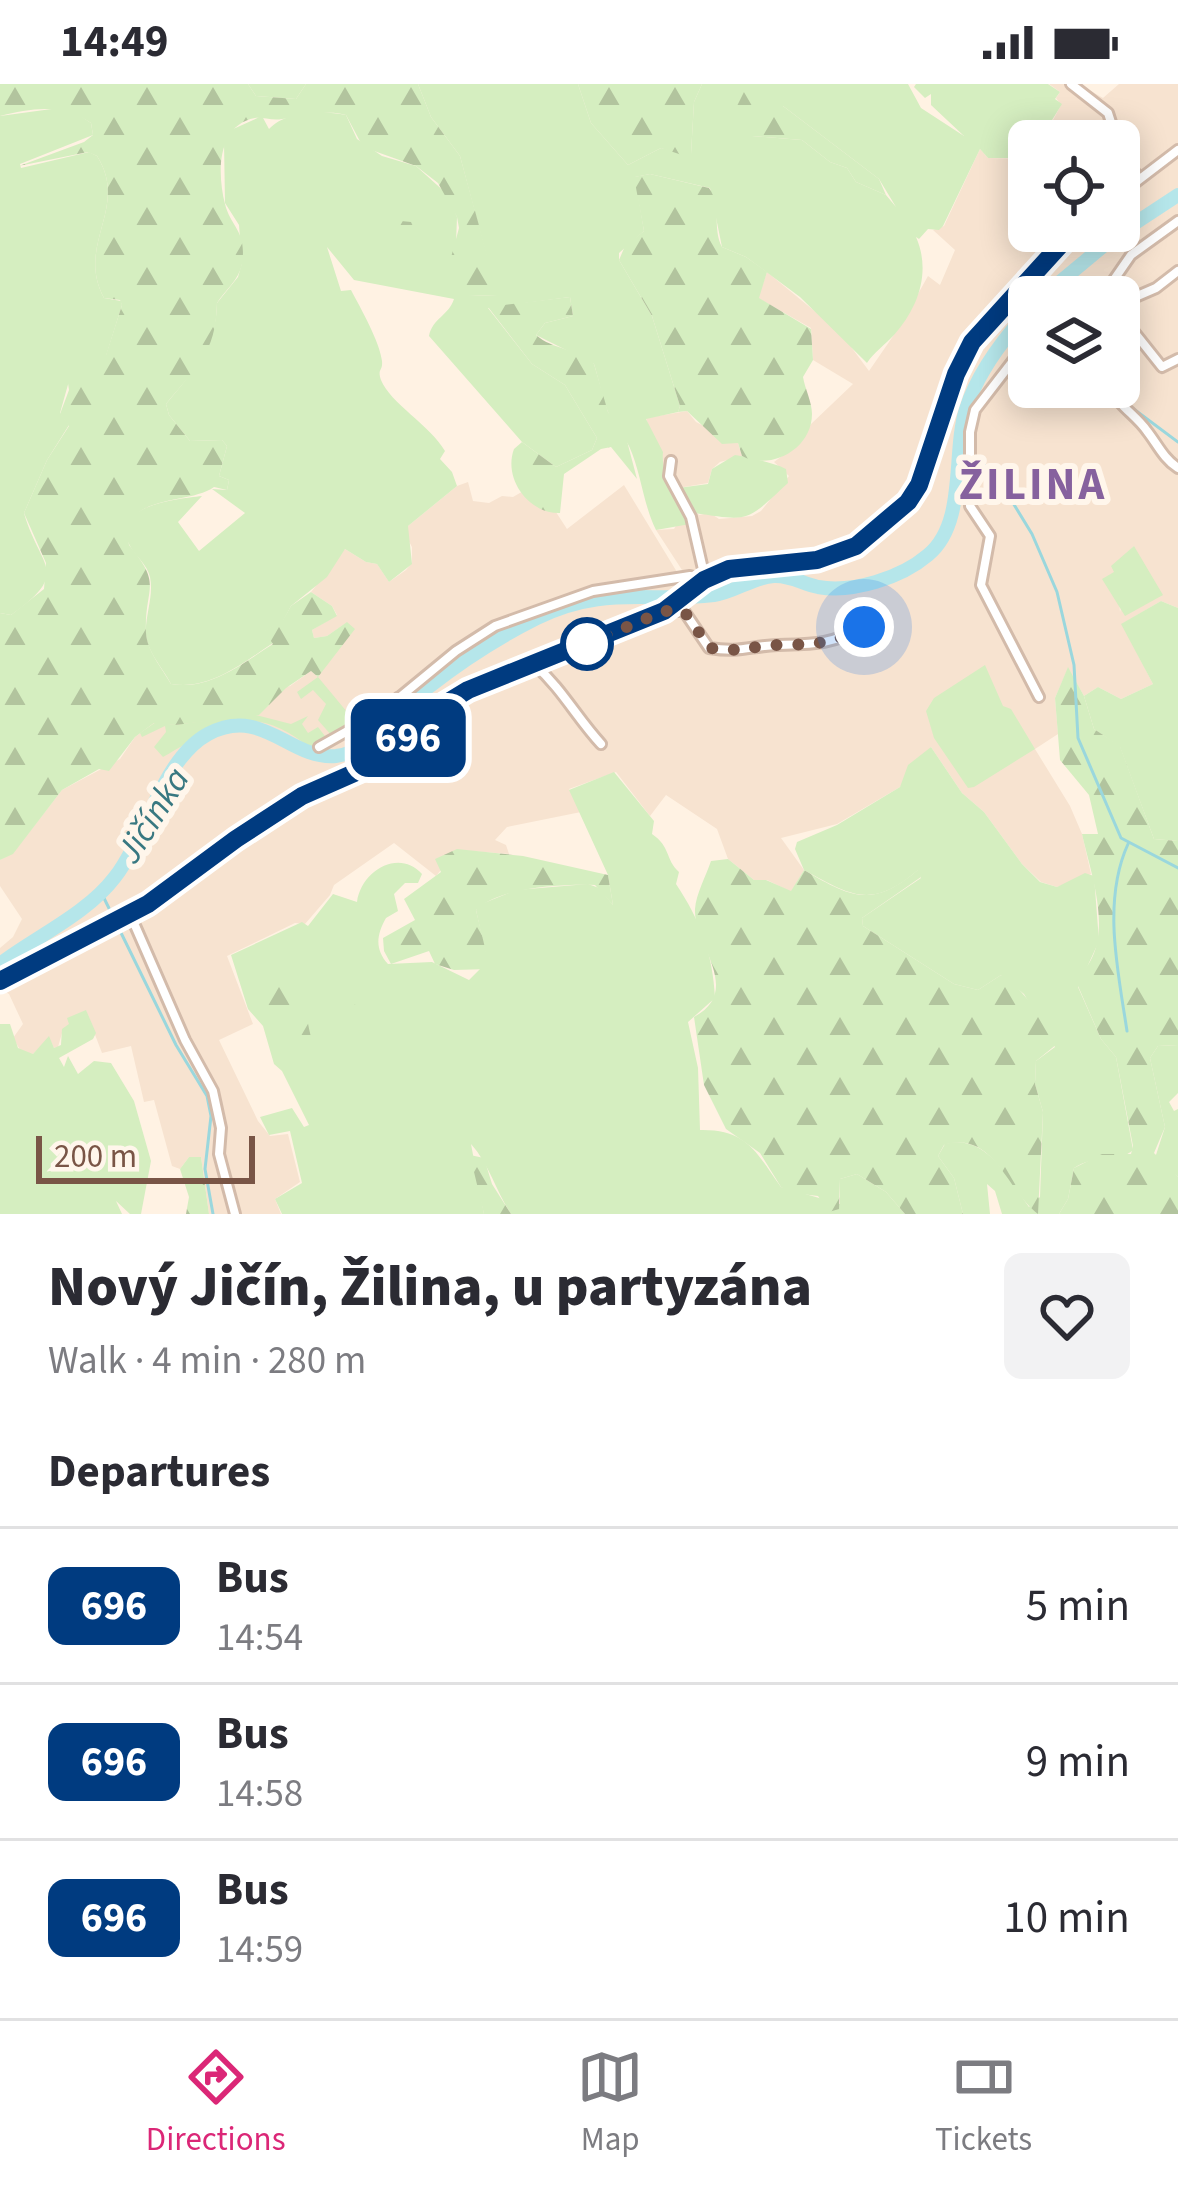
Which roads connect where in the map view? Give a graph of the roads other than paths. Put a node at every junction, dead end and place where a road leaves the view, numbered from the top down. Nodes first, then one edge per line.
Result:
1 (1071, 84) edge
2 (1110, 120) edge
3 (1178, 150) edge
4 (1140, 178) edge
5 (1178, 221) edge
6 (1054, 252) edge
7 (1178, 271) edge
8 (1116, 276) edge
9 (1140, 297) edge
10 (1140, 337) edge
11 (1178, 359) edge
12 (1008, 367) edge
13 (1122, 408) edge
14 (671, 461) dead end
15 (1178, 468) edge
16 (702, 582) junction
17 (667, 609) junction
18 (864, 627) dead end
19 (534, 664) junction
20 (398, 698) junction
21 (1039, 698) dead end
22 (427, 721) junction
23 (601, 744) dead end
24 (319, 747) dead end
25 (127, 916) junction
26 (0, 981) edge
27 (236, 1214) edge

1 - 2 street
3 - 4 street
5 - 8 street
6 - 16 street
7 - 9 street
10 - 11 street
12 - 21 street
13 - 15 street
14 - 16 street
16 - 17 street
16 - 20 street
17 - 18 street
17 - 19 street
19 - 22 street
19 - 23 street
20 - 22 street
20 - 24 street
22 - 25 street
25 - 26 street
25 - 27 street

